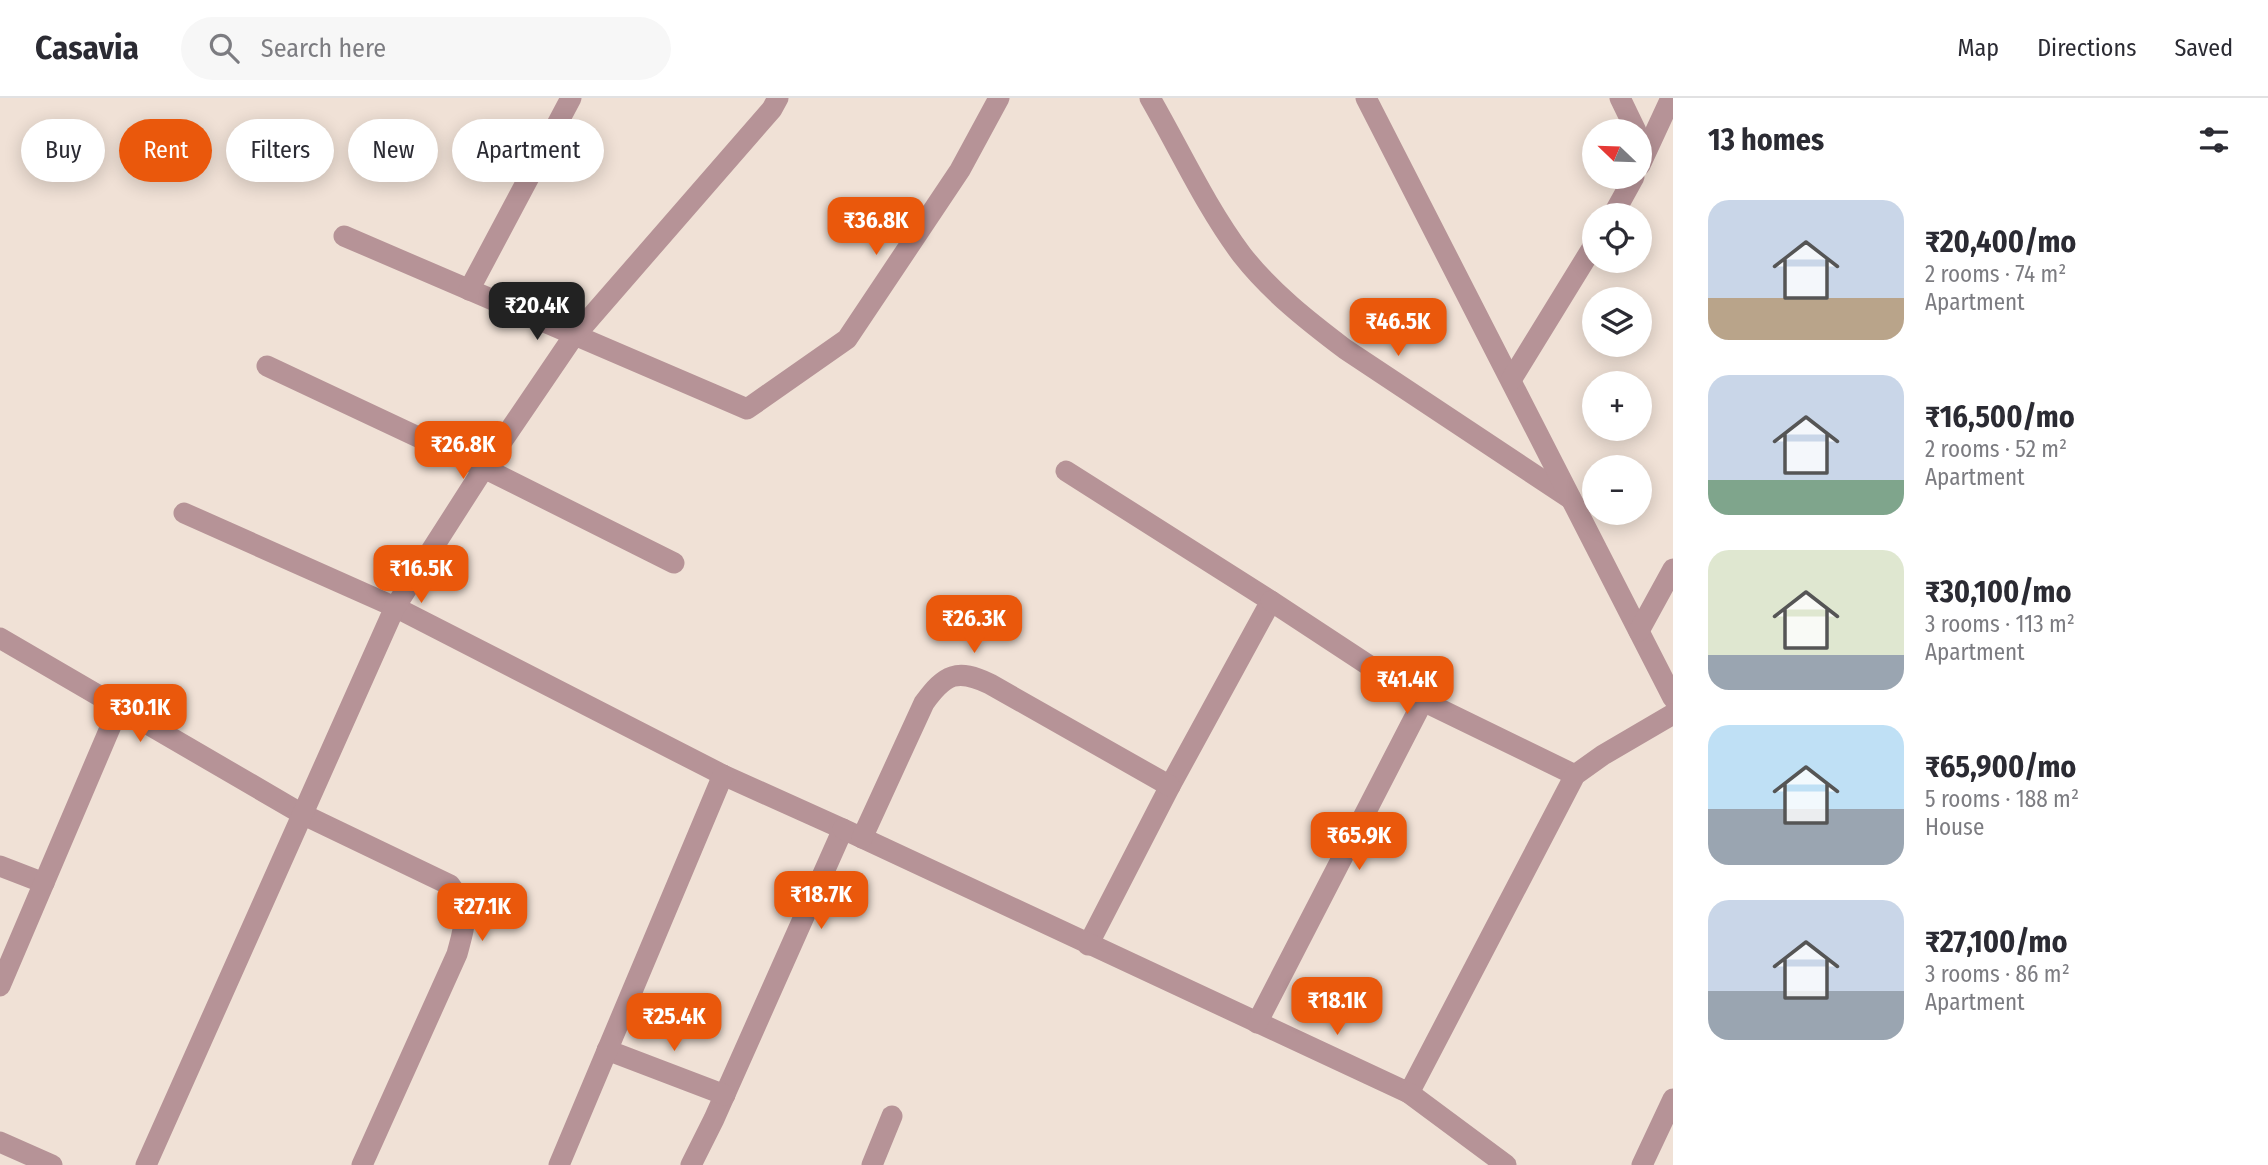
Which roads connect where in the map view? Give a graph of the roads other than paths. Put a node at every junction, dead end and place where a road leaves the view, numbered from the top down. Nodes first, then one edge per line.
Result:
1 (571, 98) edge
2 (999, 98) edge
3 (1150, 98) edge
4 (1366, 98) edge
5 (1620, 98) edge
6 (1671, 98) edge
7 (769, 102) edge
8 (1630, 119) edge
9 (1652, 133) edge
10 (344, 236) dead end
11 (1582, 265) edge
12 (469, 290) junction
13 (575, 336) junction
14 (267, 366) dead end
15 (1511, 380) junction
16 (484, 468) junction
17 (1066, 471) dead end
18 (1573, 500) junction
19 (184, 513) dead end
20 (674, 563) dead end
21 (1673, 569) edge
22 (1271, 601) junction
23 (395, 607) junction
24 (1639, 631) junction
25 (0, 638) edge
26 (1673, 698) edge
27 (1423, 701) junction
28 (119, 708) junction
29 (1673, 714) edge
30 (723, 775) junction
31 (1575, 775) junction
32 (1170, 786) junction
33 (302, 814) junction
34 (852, 834) junction
35 (0, 866) edge
36 (44, 883) junction
37 (1088, 945) junction
38 (0, 986) edge
39 (1257, 1024) junction
40 (607, 1050) junction
41 (1409, 1093) junction
42 (725, 1095) junction
43 (1673, 1099) edge
44 (892, 1116) dead end
45 (0, 1142) edge
46 (566, 1163) edge
47 (52, 1165) edge
48 (146, 1165) edge
49 (362, 1165) edge
50 (691, 1165) edge
51 (872, 1165) edge
52 (1506, 1165) edge
53 (1642, 1165) edge

1 - 12 street
2 - 13 street
3 - 18 street
4 - 15 street
5 - 8 street
6 - 9 street
7 - 13 street
10 - 12 street
11 - 15 street
12 - 13 street
13 - 16 street
14 - 16 street
15 - 18 street
16 - 20 street
16 - 23 street
17 - 22 street
18 - 24 street
19 - 23 street
21 - 24 street
22 - 27 street
22 - 32 street
23 - 30 street
23 - 33 street
24 - 26 street
25 - 28 street
27 - 31 street
27 - 39 street
28 - 33 street
28 - 36 street
29 - 31 street
30 - 34 street
30 - 40 street
31 - 41 street
32 - 34 street
32 - 37 street
33 - 48 street
33 - 49 street
34 - 37 street
34 - 42 street
35 - 36 street
36 - 38 street
37 - 39 street
39 - 41 street
40 - 42 street
40 - 46 street
41 - 52 street
42 - 50 street
43 - 53 street
44 - 51 street
45 - 47 street

